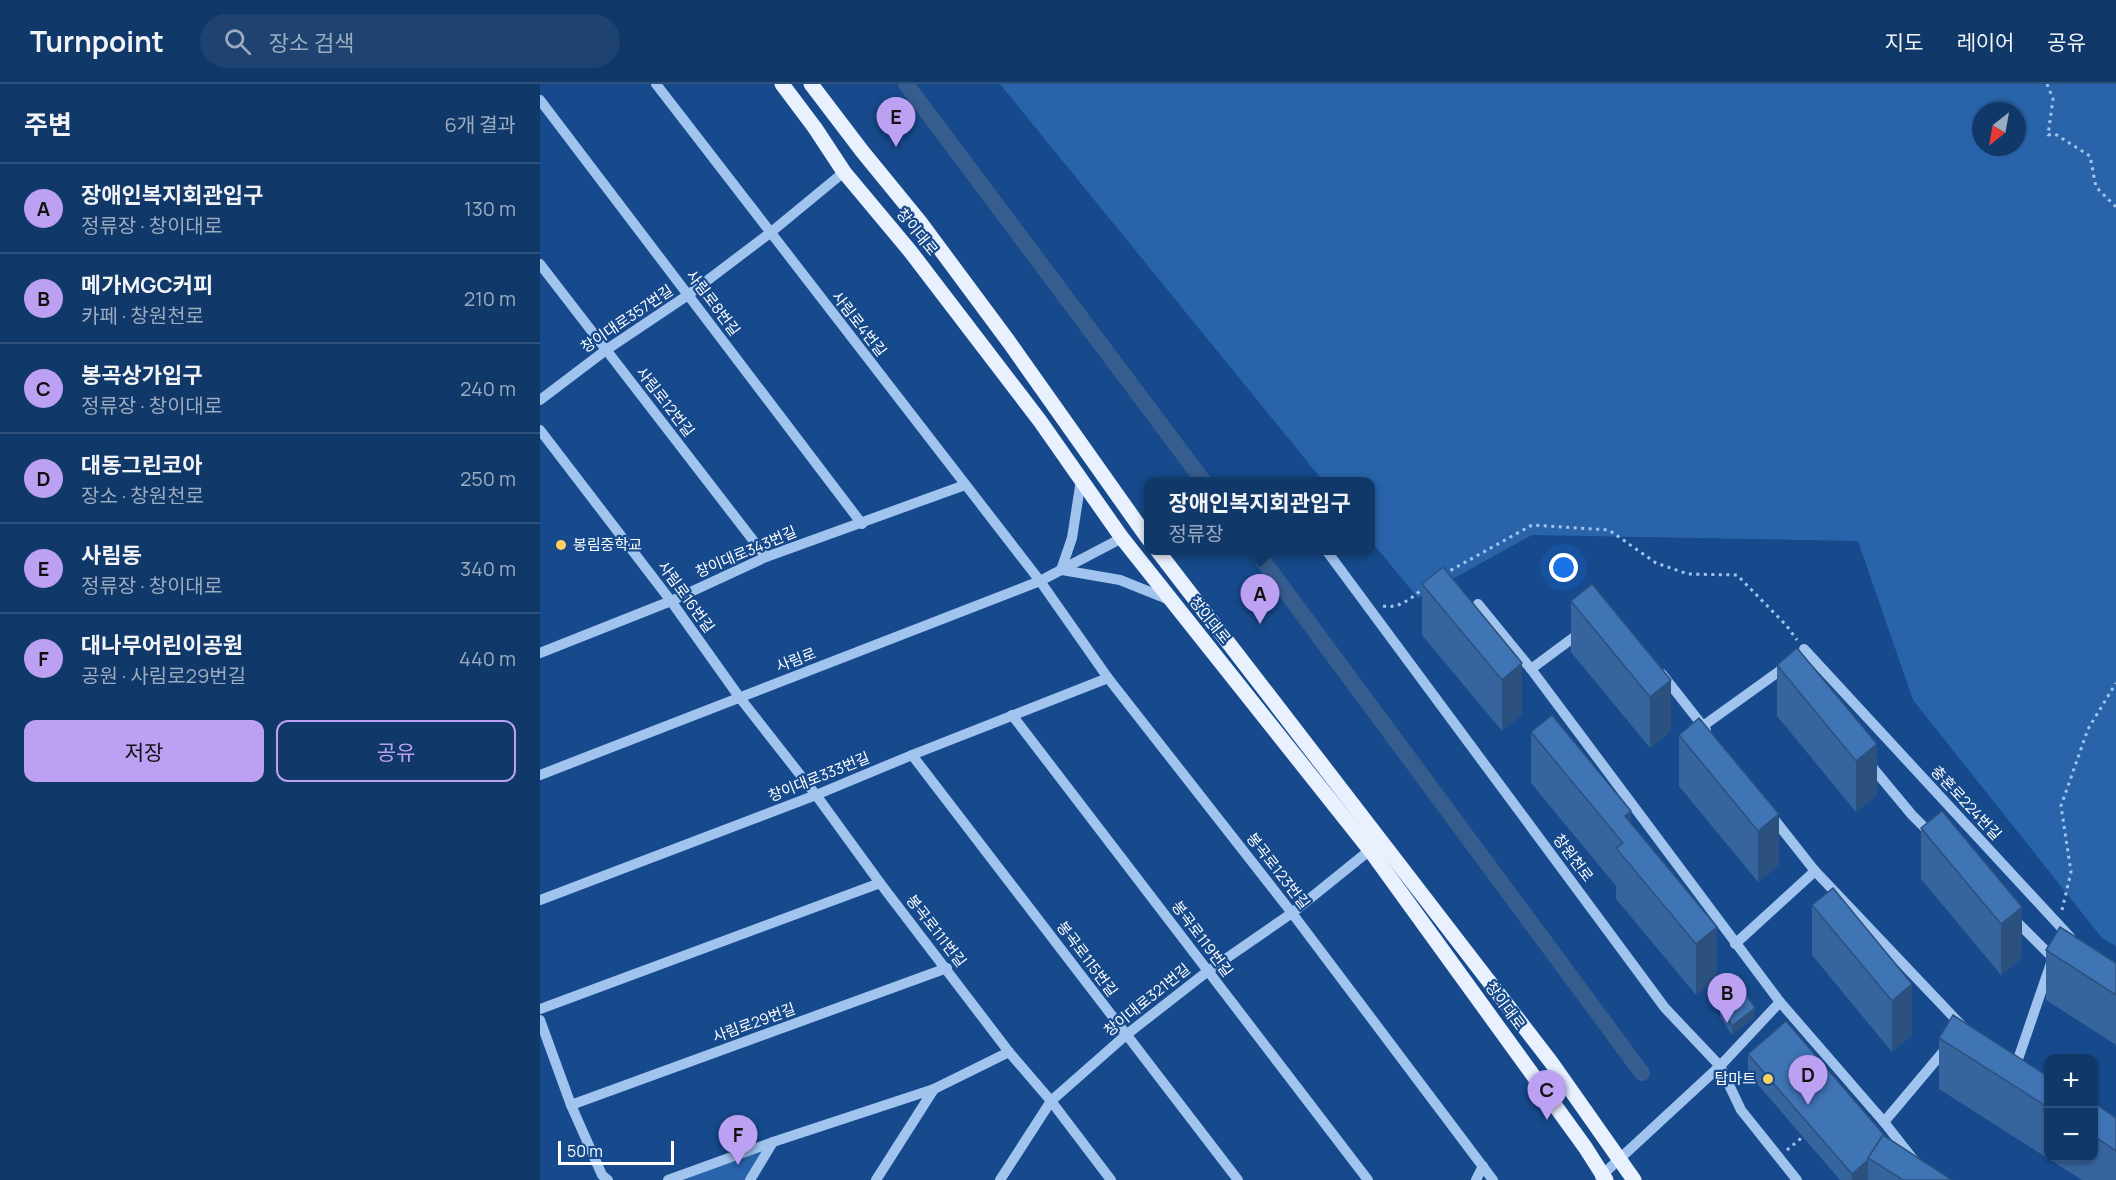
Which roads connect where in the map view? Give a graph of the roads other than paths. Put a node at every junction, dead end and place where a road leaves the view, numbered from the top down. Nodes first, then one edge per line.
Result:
1 (656, 84) edge
2 (782, 84) edge
3 (811, 84) edge
4 (540, 100) edge
5 (844, 172) junction
6 (770, 233) junction
7 (540, 264) edge
8 (688, 295) junction
9 (606, 350) junction
10 (540, 400) edge
11 (540, 430) edge
12 (1082, 480) junction
13 (965, 485) junction
14 (862, 524) junction
15 (1139, 526) junction
16 (1144, 533) edge
17 (1122, 538) junction
18 (1161, 555) edge
19 (1330, 555) edge
20 (766, 557) junction
21 (1061, 570) junction
22 (1040, 581) junction
23 (671, 601) junction
24 (1172, 601) junction
25 (1478, 604) dead end
26 (1594, 622) edge
27 (1804, 649) road end
28 (540, 653) edge
29 (1654, 663) edge
30 (1531, 669) junction
31 (1796, 674) edge
32 (1108, 678) junction
33 (740, 698) junction
34 (1012, 716) junction
35 (1861, 753) edge
36 (912, 755) junction
37 (540, 776) edge
38 (816, 795) junction
39 (1766, 808) edge
40 (1937, 841) edge
41 (1370, 850) junction
42 (1815, 871) junction
43 (880, 883) junction
44 (540, 900) edge
45 (2003, 908) edge
46 (1292, 913) junction
47 (1735, 944) junction
48 (2082, 946) edge
49 (947, 969) junction
50 (1208, 970) junction
51 (1780, 1002) junction
52 (540, 1009) edge
53 (540, 1020) edge
54 (1126, 1035) junction
55 (1009, 1052) junction
56 (2016, 1062) edge
57 (1720, 1066) junction
58 (934, 1089) junction
59 (1051, 1101) junction
60 (571, 1105) junction
61 (1884, 1122) junction
62 (773, 1142) junction
63 (1618, 1159) junction
64 (1919, 1162) edge
65 (1483, 1166) junction
66 (603, 1178) edge
67 (1602, 1178) edge
68 (668, 1180) edge
69 (750, 1180) edge
70 (876, 1180) edge
71 (1000, 1180) edge
72 (1111, 1180) edge
73 (1238, 1180) edge
74 (1368, 1180) edge
75 (1476, 1180) edge
76 (1492, 1180) edge
77 (1634, 1180) edge
78 (1797, 1180) edge

1 - 6 street, 사림로4번길
2 - 5 main road, 창이대로
3 - 15 main road, 창이대로
4 - 8 street, 사림로8번길
5 - 6 street, 창이대로357번길
5 - 12 main road, 창이대로
6 - 8 street, 창이대로357번길
6 - 13 street, 사림로4번길
7 - 9 street, 사림로12번길
8 - 9 street, 창이대로357번길
8 - 14 street, 사림로8번길
9 - 10 street, 창이대로357번길
9 - 20 street, 사림로12번길
11 - 23 street, 사림로16번길
12 - 17 main road, 창이대로
12 - 21 street
13 - 14 street, 창이대로343번길
13 - 22 street, 사림로4번길
14 - 20 street, 창이대로343번길
15 - 16 main road, 창이대로
15 - 17 main road
17 - 21 street, 사림로
17 - 24 main road, 창이대로
18 - 63 main road, 창이대로
19 - 57 street, 창원천로
20 - 23 street, 창이대로343번길
21 - 22 street, 사림로
21 - 24 street
22 - 32 street, 봉곡로123번길
22 - 33 street, 사림로
23 - 28 street, 창이대로343번길
23 - 33 street, 사림로16번길
24 - 41 main road, 창이대로
25 - 30 street
26 - 30 street
27 - 48 street, 충혼로224번길
29 - 31 street
30 - 47 street
32 - 34 street, 창이대로333번길
32 - 46 street, 봉곡로123번길
33 - 37 street, 사림로
33 - 38 street, 봉곡로111번길
34 - 36 street, 창이대로333번길
34 - 50 street, 봉곡로119번길
35 - 40 street
36 - 38 street, 창이대로333번길
36 - 54 street, 봉곡로115번길
38 - 43 street, 봉곡로111번길
38 - 44 street, 창이대로333번길
39 - 42 street
41 - 46 street, 창이대로321번길
41 - 67 main road, 창이대로
42 - 47 street
42 - 61 street
43 - 49 street, 봉곡로111번길
43 - 52 street
45 - 56 street
46 - 50 street, 창이대로321번길
46 - 65 street, 봉곡로123번길
47 - 51 street
49 - 55 street, 봉곡로111번길
49 - 60 street, 사림로29번길
50 - 54 street, 창이대로321번길
50 - 74 street, 봉곡로119번길
51 - 57 street
51 - 61 street
53 - 60 street
54 - 59 street, 창이대로321번길
54 - 73 street, 봉곡로115번길
55 - 58 street
55 - 59 street, 봉곡로111번길
57 - 63 street
57 - 78 street, 창원천로
58 - 62 street
58 - 70 street
59 - 71 street, 창이대로321번길
59 - 72 street, 봉곡로111번길
60 - 66 street
61 - 64 street
62 - 68 street
62 - 69 street
63 - 67 street
63 - 77 main road, 창이대로
65 - 75 street
65 - 76 street, 봉곡로123번길

